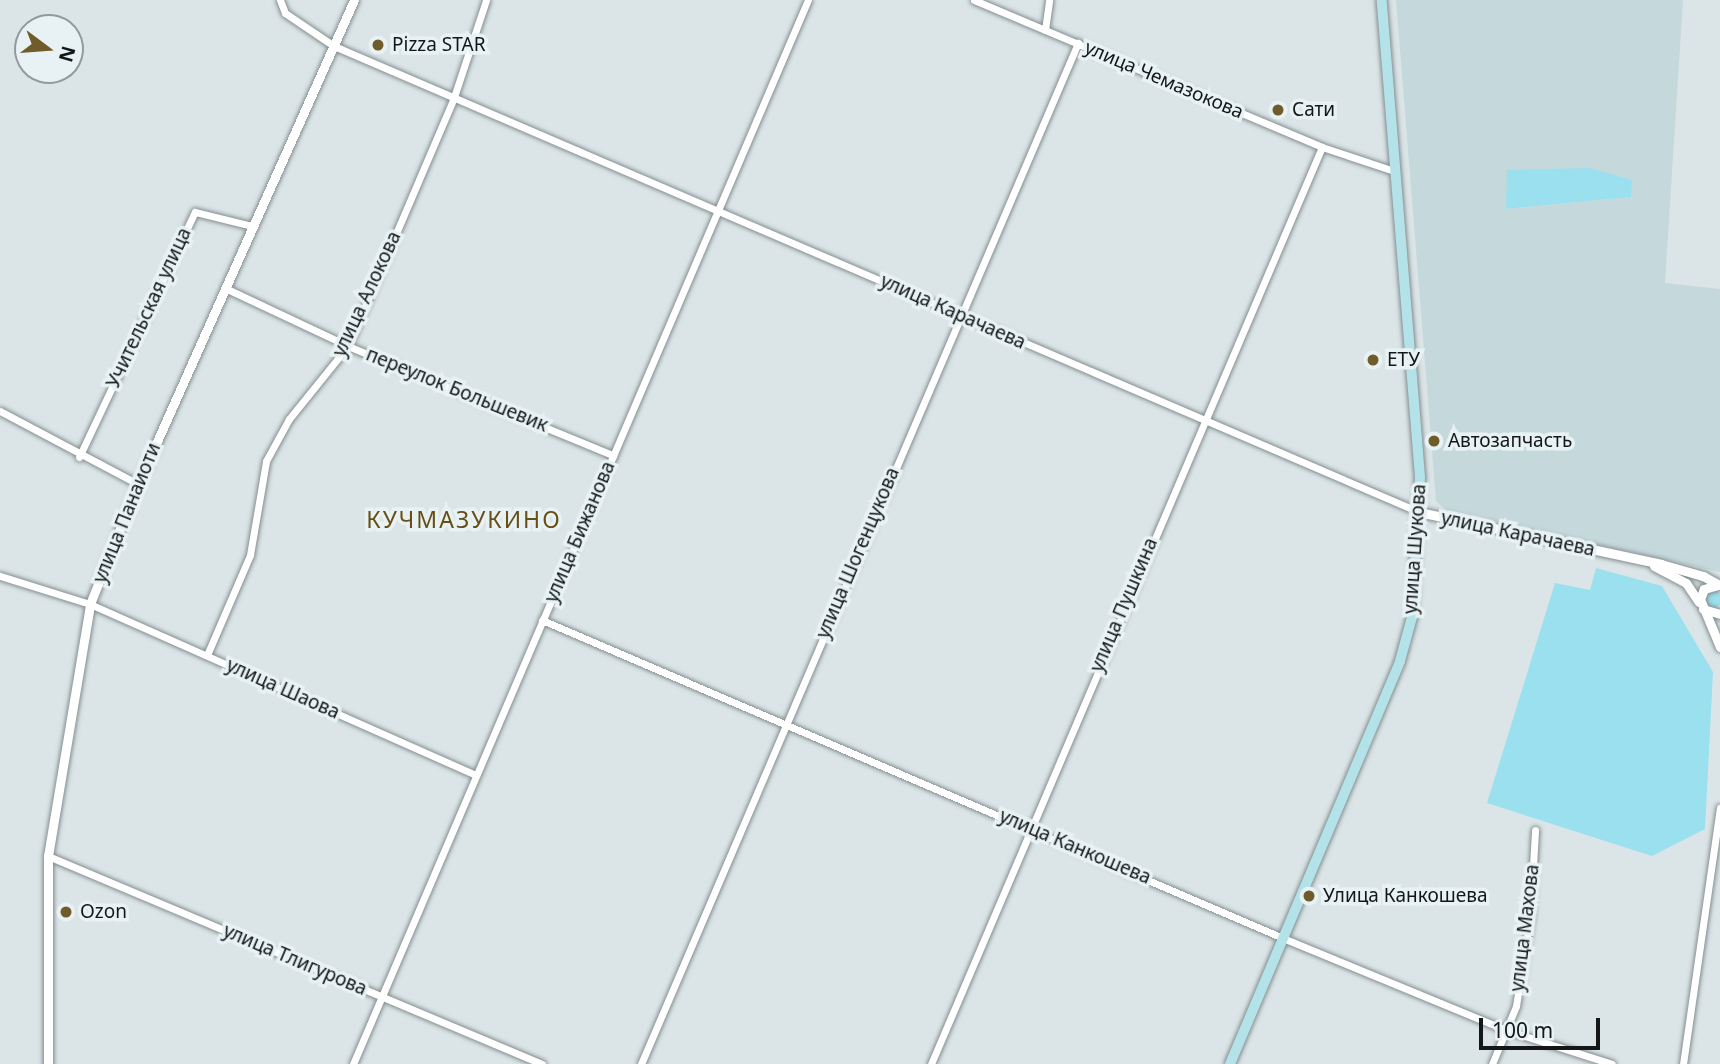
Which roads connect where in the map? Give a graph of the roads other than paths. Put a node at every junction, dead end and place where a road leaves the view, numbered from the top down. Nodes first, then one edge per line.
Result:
1 (280, 0) edge
2 (354, 0) edge
3 (486, 0) edge
4 (808, 0) edge
5 (974, 0) edge
6 (1049, 0) edge
7 (1382, 0) edge
8 (1045, 30) junction
9 (1077, 43) junction
10 (334, 46) junction
11 (453, 97) junction
12 (1322, 147) junction
13 (1394, 171) junction
14 (719, 211) junction
15 (252, 226) junction
16 (225, 288) junction
17 (960, 314) junction
18 (348, 346) junction
19 (0, 411) edge
20 (1202, 421) junction
21 (613, 455) junction
22 (79, 457) junction
23 (138, 484) junction
24 (1419, 512) junction
25 (1653, 565) junction
26 (0, 576) edge
27 (1720, 585) edge
28 (90, 604) junction
29 (1701, 605) junction
30 (1720, 614) edge
31 (542, 620) junction
32 (1720, 648) edge
33 (207, 655) junction
34 (789, 726) junction
35 (475, 775) junction
36 (1720, 808) edge
37 (1031, 827) junction
38 (1535, 830) dead end
39 (48, 856) junction
40 (1283, 938) junction
41 (381, 996) junction
42 (1506, 1030) junction
43 (48, 1064) edge
44 (353, 1064) edge
45 (542, 1064) edge
46 (641, 1064) edge
47 (931, 1064) edge
48 (1230, 1064) edge
49 (1492, 1064) edge
50 (1612, 1064) edge
51 (1682, 1064) edge

1 - 10 street, улица Карачаева
2 - 10 street, улица Панаиоти
3 - 11 street, улица Алокова
4 - 14 street, улица Бижанова
5 - 8 street, улица Чемазокова
6 - 8 street
7 - 13 main road, улица Шукова
8 - 9 street, улица Чемазокова
9 - 12 street, улица Чемазокова
9 - 17 street, улица Шогенцукова
10 - 11 street, улица Карачаева
10 - 15 street, улица Панаиоти
11 - 14 street, улица Карачаева
11 - 18 street, улица Алокова
12 - 13 street, улица Чемазокова
12 - 20 street, улица Пушкина
13 - 24 main road, улица Шукова
14 - 17 street, улица Карачаева
14 - 21 street, улица Бижанова
15 - 16 street, улица Панаиоти
15 - 22 street, Учительская улица
16 - 18 street, переулок Большевик
16 - 23 street, улица Панаиоти
17 - 20 street, улица Карачаева
17 - 34 street, улица Шогенцукова
18 - 21 street, переулок Большевик
18 - 33 street, улица Алокова
19 - 22 street
20 - 24 street, улица Карачаева
20 - 37 street, улица Пушкина
21 - 31 street, улица Бижанова
22 - 23 street
23 - 28 street, улица Панаиоти
24 - 25 street, улица Карачаева
24 - 40 main road, улица Шукова
25 - 27 street, улица Карачаева
25 - 29 street
26 - 28 street, улица Шаова
27 - 29 street
28 - 33 street, улица Шаова
28 - 39 street, улица Панаиоти
29 - 30 street
29 - 32 street
31 - 34 street, улица Канкошева
31 - 35 street, улица Бижанова
33 - 35 street, улица Шаова
34 - 37 street, улица Канкошева
34 - 46 street, улица Шогенцукова
35 - 41 street, улица Бижанова
36 - 51 street
37 - 40 street, улица Канкошева
37 - 47 street, улица Пушкина
38 - 42 street, улица Махова
39 - 41 street, улица Тлигурова
39 - 43 street, улица Панаиоти
40 - 42 street, улица Канкошева
40 - 48 main road, улица Шукова
41 - 44 street, улица Бижанова
41 - 45 street, улица Тлигурова
42 - 49 street, улица Махова
42 - 50 street, улица Канкошева

